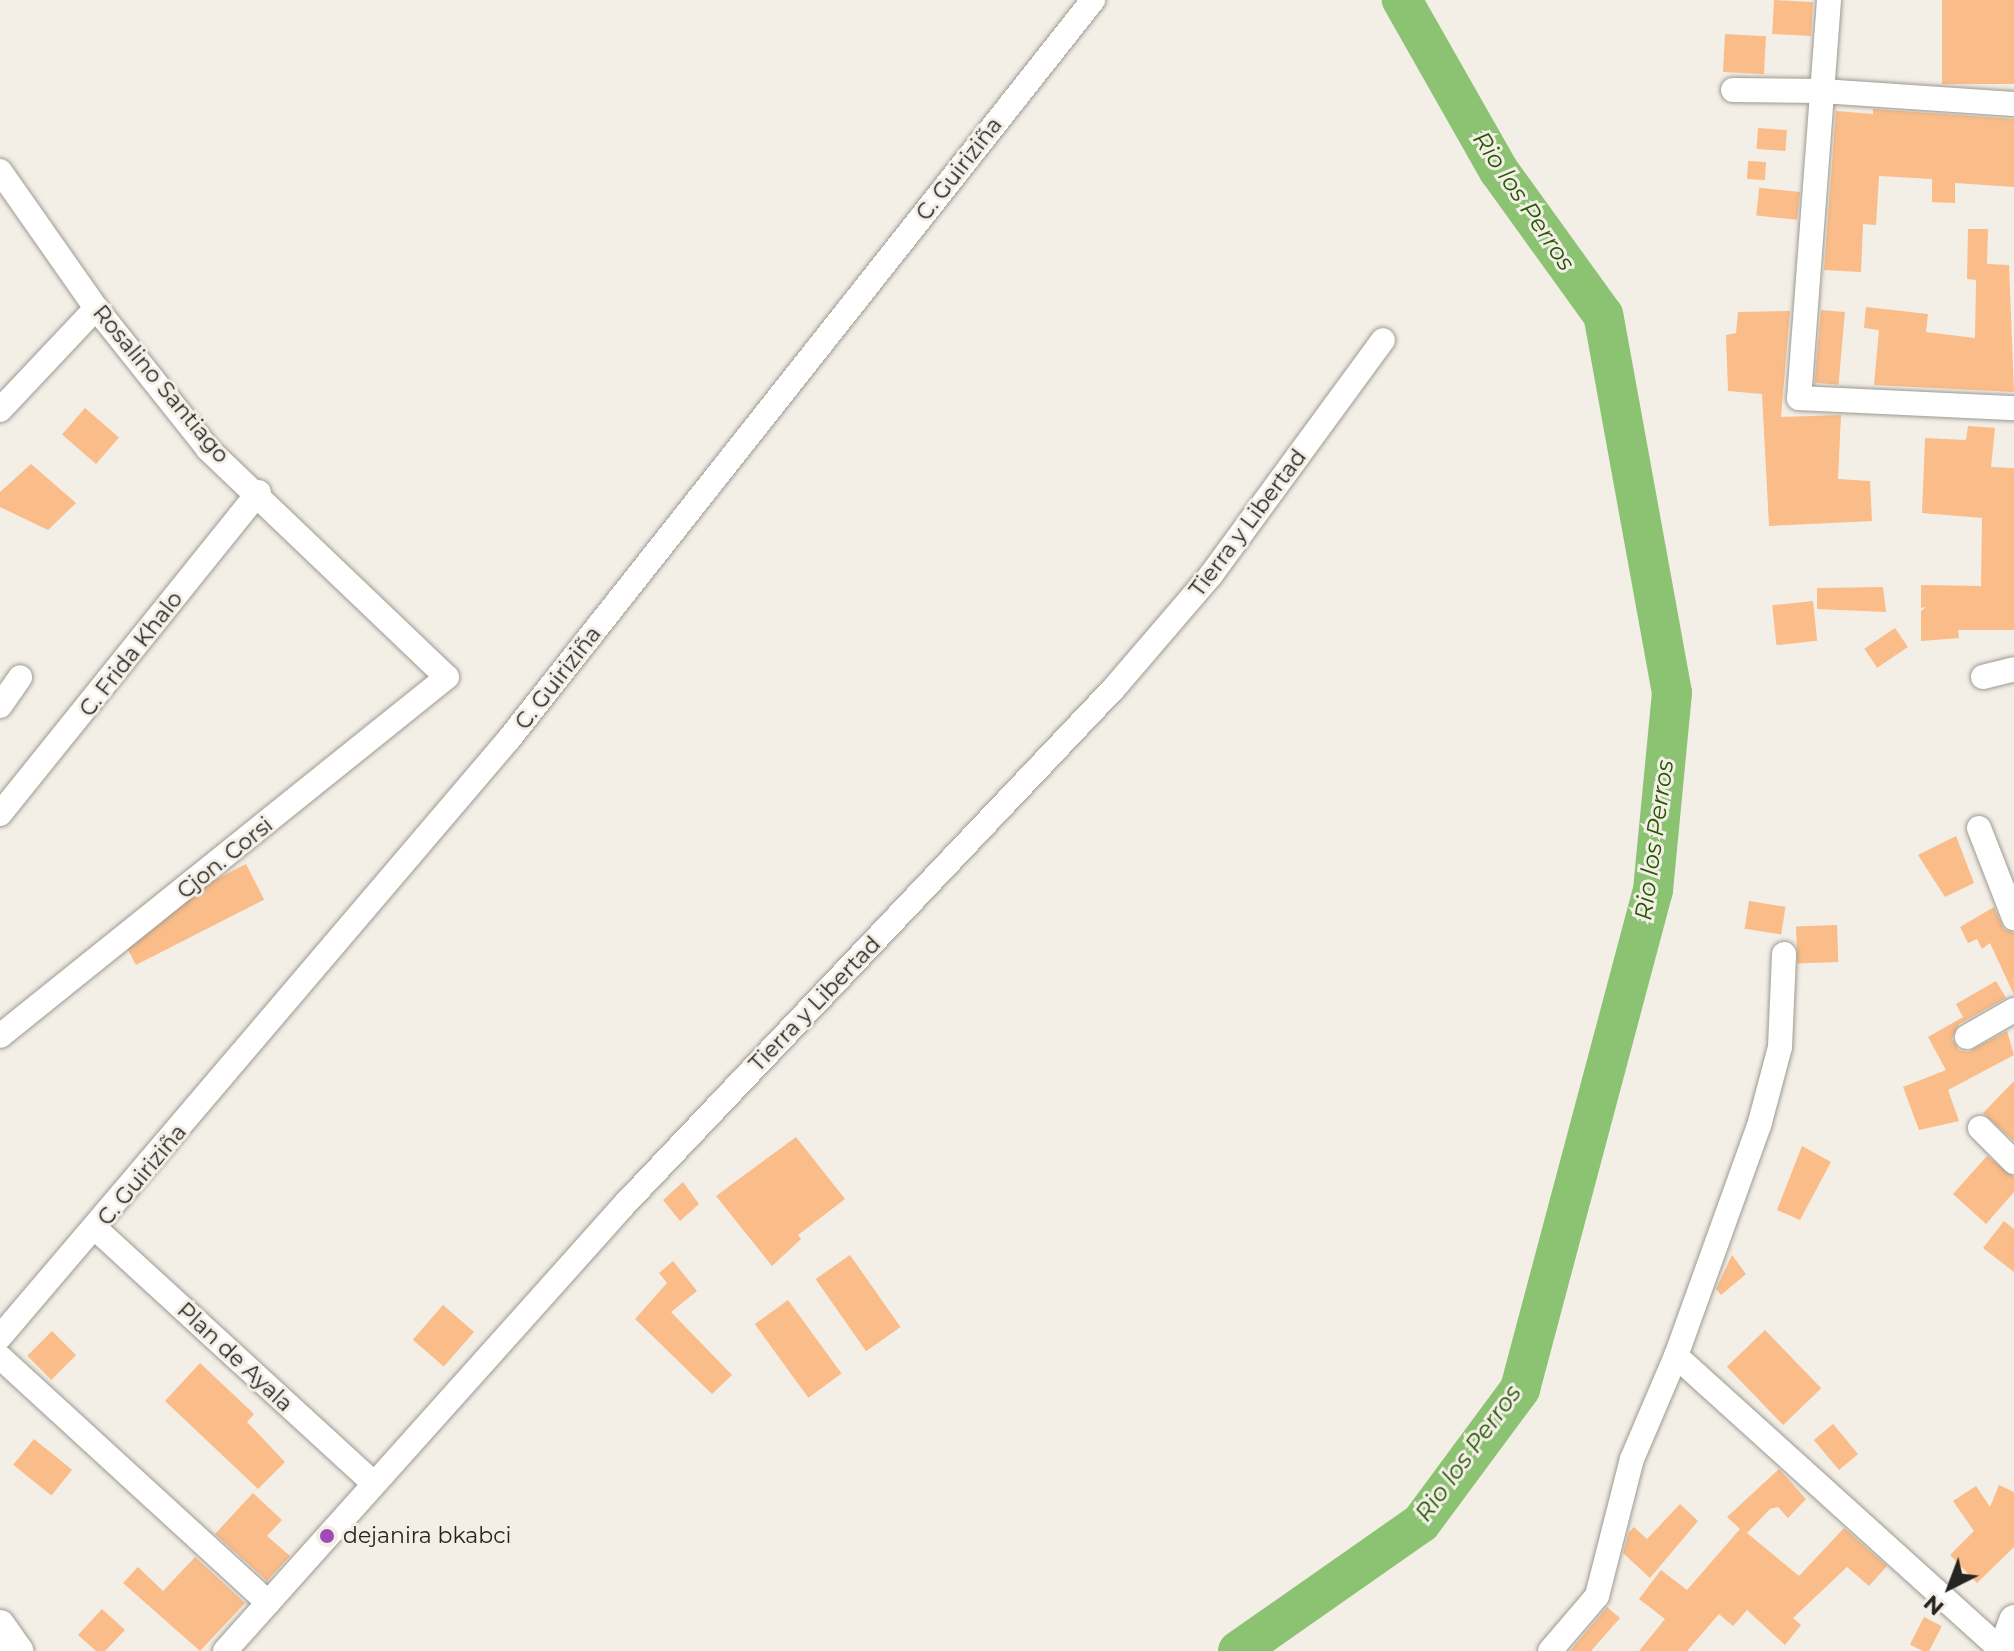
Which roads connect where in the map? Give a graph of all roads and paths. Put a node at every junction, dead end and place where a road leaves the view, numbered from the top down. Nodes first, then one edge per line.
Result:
1 (1093, 0) edge
2 (1829, 0) edge
3 (1733, 90) dead end
4 (1822, 91) junction
5 (2014, 104) edge
6 (0, 171) edge
7 (96, 308) junction
8 (1383, 340) dead end
9 (2014, 408) edge
10 (0, 410) edge
11 (259, 492) junction
12 (2014, 669) edge
13 (20, 677) dead end
14 (447, 677) joint
15 (1983, 677) dead end
16 (0, 706) edge
17 (0, 814) edge
18 (1979, 828) dead end
19 (2014, 918) edge
20 (1784, 954) dead end
21 (2014, 1010) edge
22 (0, 1036) edge
23 (1967, 1037) dead end
24 (1980, 1128) dead end
25 (2014, 1162) edge
26 (96, 1229) junction
27 (0, 1337) edge
28 (1676, 1356) junction
29 (0, 1357) edge
30 (374, 1484) junction
31 (268, 1603) junction
32 (2014, 1620) edge
33 (0, 1625) edge
34 (18, 1651) edge
35 (225, 1651) edge
36 (1550, 1651) edge
37 (2003, 1651) edge

1 - 26 street, C. Guiriziña
2 - 4 street
3 - 4 street
4 - 5 street
4 - 9 street
6 - 7 street, Rosalino Santiago
7 - 10 street
7 - 11 street, Rosalino Santiago
8 - 30 street, Tierra y Libertad
11 - 14 street, Rosalino Santiago
11 - 17 street, C. Frida Khalo
12 - 15 street
13 - 16 street
14 - 22 street, Cjon. Corsi
18 - 19 street
20 - 28 street
21 - 23 street
24 - 25 street
26 - 27 street, C. Guiriziña
26 - 30 street, Plan de Ayala
28 - 36 street
28 - 37 street
29 - 31 street
30 - 31 street, Tierra y Libertad
31 - 35 street, Tierra y Libertad
32 - 37 street
33 - 34 street

